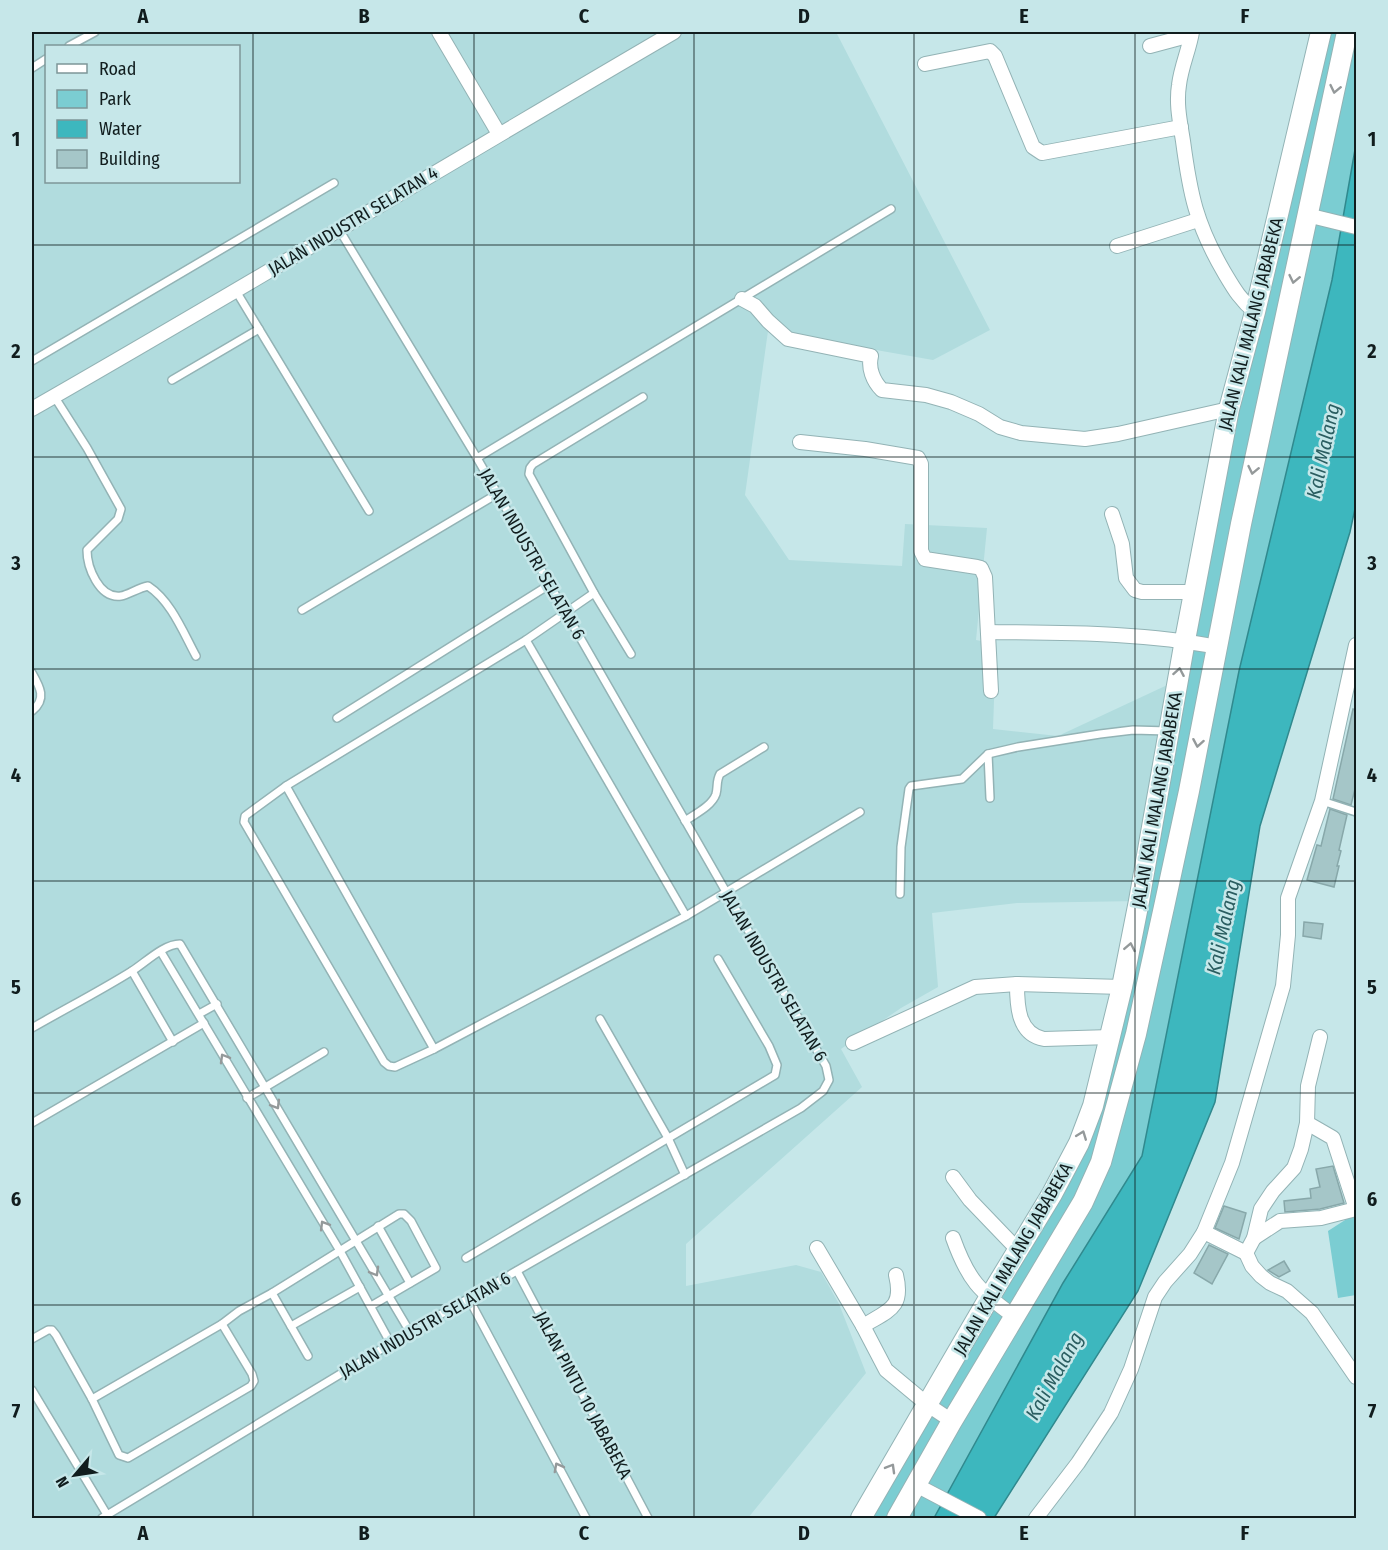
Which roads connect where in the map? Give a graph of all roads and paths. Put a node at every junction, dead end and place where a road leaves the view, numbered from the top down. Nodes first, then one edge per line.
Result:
1 (95, 32) edge
2 (439, 32) edge
3 (674, 32) edge
4 (1321, 32) edge
5 (1347, 32) edge
6 (1192, 33) edge
7 (71, 45) edge
8 (1150, 46) dead end
9 (45, 60) edge
10 (925, 64) dead end
11 (32, 68) edge
12 (1181, 127) junction
13 (499, 134) junction
14 (334, 183) dead end
15 (891, 209) dead end
16 (1317, 218) junction
17 (1198, 220) junction
18 (1356, 227) edge
19 (340, 231) junction
20 (1117, 246) dead end
21 (236, 291) junction
22 (742, 298) junction
23 (1255, 312) junction
24 (259, 329) junction
25 (32, 361) edge
26 (172, 380) dead end
27 (54, 396) junction
28 (644, 397) dead end
29 (32, 409) edge
30 (1229, 409) junction
31 (800, 442) dead end
32 (477, 458) junction
33 (497, 494) junction
34 (369, 511) dead end
35 (1112, 514) dead end
36 (549, 585) junction
37 (1194, 592) junction
38 (594, 593) junction
39 (302, 610) dead end
40 (565, 612) junction
41 (988, 632) junction
42 (526, 640) junction
43 (1185, 640) junction
44 (1356, 645) edge
45 (1217, 647) junction
46 (631, 654) dead end
47 (196, 656) dead end
48 (32, 673) edge
49 (990, 692) dead end
50 (32, 711) edge
51 (336, 718) dead end
52 (1168, 731) junction
53 (765, 747) dead end
54 (988, 754) junction
55 (286, 786) junction
56 (990, 798) dead end
57 (1322, 801) junction
58 (860, 812) dead end
59 (1356, 812) edge
60 (685, 821) junction
61 (726, 893) junction
62 (900, 894) dead end
63 (686, 916) junction
64 (161, 952) junction
65 (718, 959) dead end
66 (132, 971) junction
67 (1017, 984) junction
68 (1122, 987) junction
69 (217, 1004) junction
70 (199, 1014) junction
71 (600, 1019) dead end
72 (204, 1023) junction
73 (32, 1028) edge
74 (1110, 1037) junction
75 (1320, 1037) dead end
76 (173, 1042) junction
77 (853, 1043) dead end
78 (434, 1048) junction
79 (324, 1052) dead end
80 (265, 1087) junction
81 (247, 1098) junction
82 (32, 1123) edge
83 (1306, 1123) junction
84 (668, 1138) junction
85 (685, 1175) junction
86 (953, 1177) dead end
87 (1356, 1209) edge
88 (378, 1226) junction
89 (1204, 1232) junction
90 (953, 1238) dead end
91 (1254, 1238) junction
92 (356, 1240) junction
93 (817, 1248) dead end
94 (1018, 1250) junction
95 (340, 1251) junction
96 (1246, 1253) junction
97 (466, 1258) dead end
98 (517, 1271) junction
99 (896, 1275) dead end
100 (410, 1283) junction
101 (360, 1287) junction
102 (272, 1293) junction
103 (388, 1296) junction
104 (989, 1298) junction
105 (469, 1299) junction
106 (370, 1306) junction
107 (1015, 1317) junction
108 (222, 1324) junction
109 (291, 1326) junction
110 (863, 1326) junction
111 (410, 1332) junction
112 (32, 1339) edge
113 (392, 1344) junction
114 (308, 1356) dead end
115 (1356, 1377) edge
116 (32, 1390) edge
117 (92, 1399) junction
118 (928, 1405) junction
119 (952, 1421) junction
120 (916, 1485) junction
121 (106, 1518) edge
122 (586, 1518) edge
123 (648, 1518) edge
124 (861, 1518) edge
125 (897, 1518) edge
126 (979, 1518) edge
127 (1036, 1518) edge

1 - 7 lane
2 - 13 street
3 - 13 street, JALAN INDUSTRI SELATAN 4
4 - 23 main road, JALAN KALI MALANG JABABEKA
5 -> 16 main road, JALAN KALI MALANG JABABEKA
6 - 8 street
6 - 12 street
9 - 11 lane
10 - 12 street
12 - 17 street
13 - 19 street, JALAN INDUSTRI SELATAN 4
14 - 25 lane
15 - 22 lane
16 - 18 street
16 -> 45 main road, JALAN KALI MALANG JABABEKA
17 - 20 street
17 - 23 street
19 - 21 street, JALAN INDUSTRI SELATAN 4
19 - 32 lane, JALAN INDUSTRI SELATAN 6
21 - 24 lane
21 - 27 street, JALAN INDUSTRI SELATAN 4
22 - 30 street
22 - 32 lane
23 - 30 main road, JALAN KALI MALANG JABABEKA
24 - 26 lane
24 - 34 lane
27 - 29 street, JALAN INDUSTRI SELATAN 4
27 - 47 lane
28 - 38 lane
30 - 37 main road, JALAN KALI MALANG JABABEKA
31 - 41 street
32 - 33 lane, JALAN INDUSTRI SELATAN 6
33 - 36 lane, JALAN INDUSTRI SELATAN 6
33 - 39 lane
35 - 37 street
36 - 40 lane, JALAN INDUSTRI SELATAN 6
36 - 51 lane
37 - 43 main road, JALAN KALI MALANG JABABEKA
38 - 40 lane
38 - 46 lane
40 - 42 lane
40 - 60 lane, JALAN INDUSTRI SELATAN 6
41 - 43 street
41 - 49 street
42 - 55 lane
42 - 63 lane
43 - 45 street
52 -> 43 main road, JALAN KALI MALANG JABABEKA
44 - 57 street
45 -> 107 main road, JALAN KALI MALANG JABABEKA
48 - 50 lane
52 - 54 lane
68 -> 52 main road, JALAN KALI MALANG JABABEKA
53 - 60 lane
54 - 56 lane
54 - 62 lane
55 - 78 lane
55 - 78 lane
57 - 59 lane
57 - 89 street
58 - 61 lane
60 - 61 lane, JALAN INDUSTRI SELATAN 6
61 - 63 lane
61 - 85 lane, JALAN INDUSTRI SELATAN 6
63 - 78 lane
64 - 66 lane
64 - 69 lane
64 - 70 lane
65 - 84 lane
66 - 73 lane
66 - 76 lane
67 - 68 street
67 - 74 street
67 - 77 street
68 - 74 main road, JALAN KALI MALANG JABABEKA
69 - 70 lane
69 - 80 lane
70 - 72 lane
71 - 84 lane
72 - 76 lane
81 -> 72 lane
94 -> 74 main road, JALAN KALI MALANG JABABEKA
75 - 83 street
76 - 82 lane
79 - 80 lane
80 - 81 lane
80 -> 92 lane
95 -> 81 lane
83 - 87 street
83 - 91 street
84 - 85 lane
84 - 97 lane
85 - 98 lane, JALAN INDUSTRI SELATAN 6
86 - 94 street
87 - 91 street
88 - 92 lane
88 - 100 lane
88 - 100 lane
89 - 96 street
89 - 127 street
90 - 104 street
91 - 96 street
92 - 95 lane
92 -> 103 lane
93 - 110 street
94 - 104 main road, JALAN KALI MALANG JABABEKA
95 - 101 lane
95 - 102 lane
96 - 115 street
98 - 105 lane, JALAN INDUSTRI SELATAN 6
98 - 123 lane, JALAN PINTU 10 JABABEKA
99 - 110 street
100 - 103 lane
101 - 106 lane
101 - 109 lane
102 - 108 lane
102 - 109 lane
103 - 106 lane
103 - 111 lane
104 - 107 street
104 - 118 main road, JALAN KALI MALANG JABABEKA
105 - 111 lane, JALAN INDUSTRI SELATAN 6
122 -> 105 lane
106 - 113 lane
107 - 119 main road, JALAN KALI MALANG JABABEKA
108 - 117 lane
108 - 117 lane
109 - 114 lane
110 - 118 street
111 - 113 lane, JALAN INDUSTRI SELATAN 6
112 - 117 lane
113 - 121 lane, JALAN INDUSTRI SELATAN 6
116 - 121 lane
118 - 119 street
124 -> 118 main road, JALAN KALI MALANG JABABEKA
119 - 120 main road, JALAN KALI MALANG JABABEKA
120 - 125 main road, JALAN KALI MALANG JABABEKA
120 - 126 street

